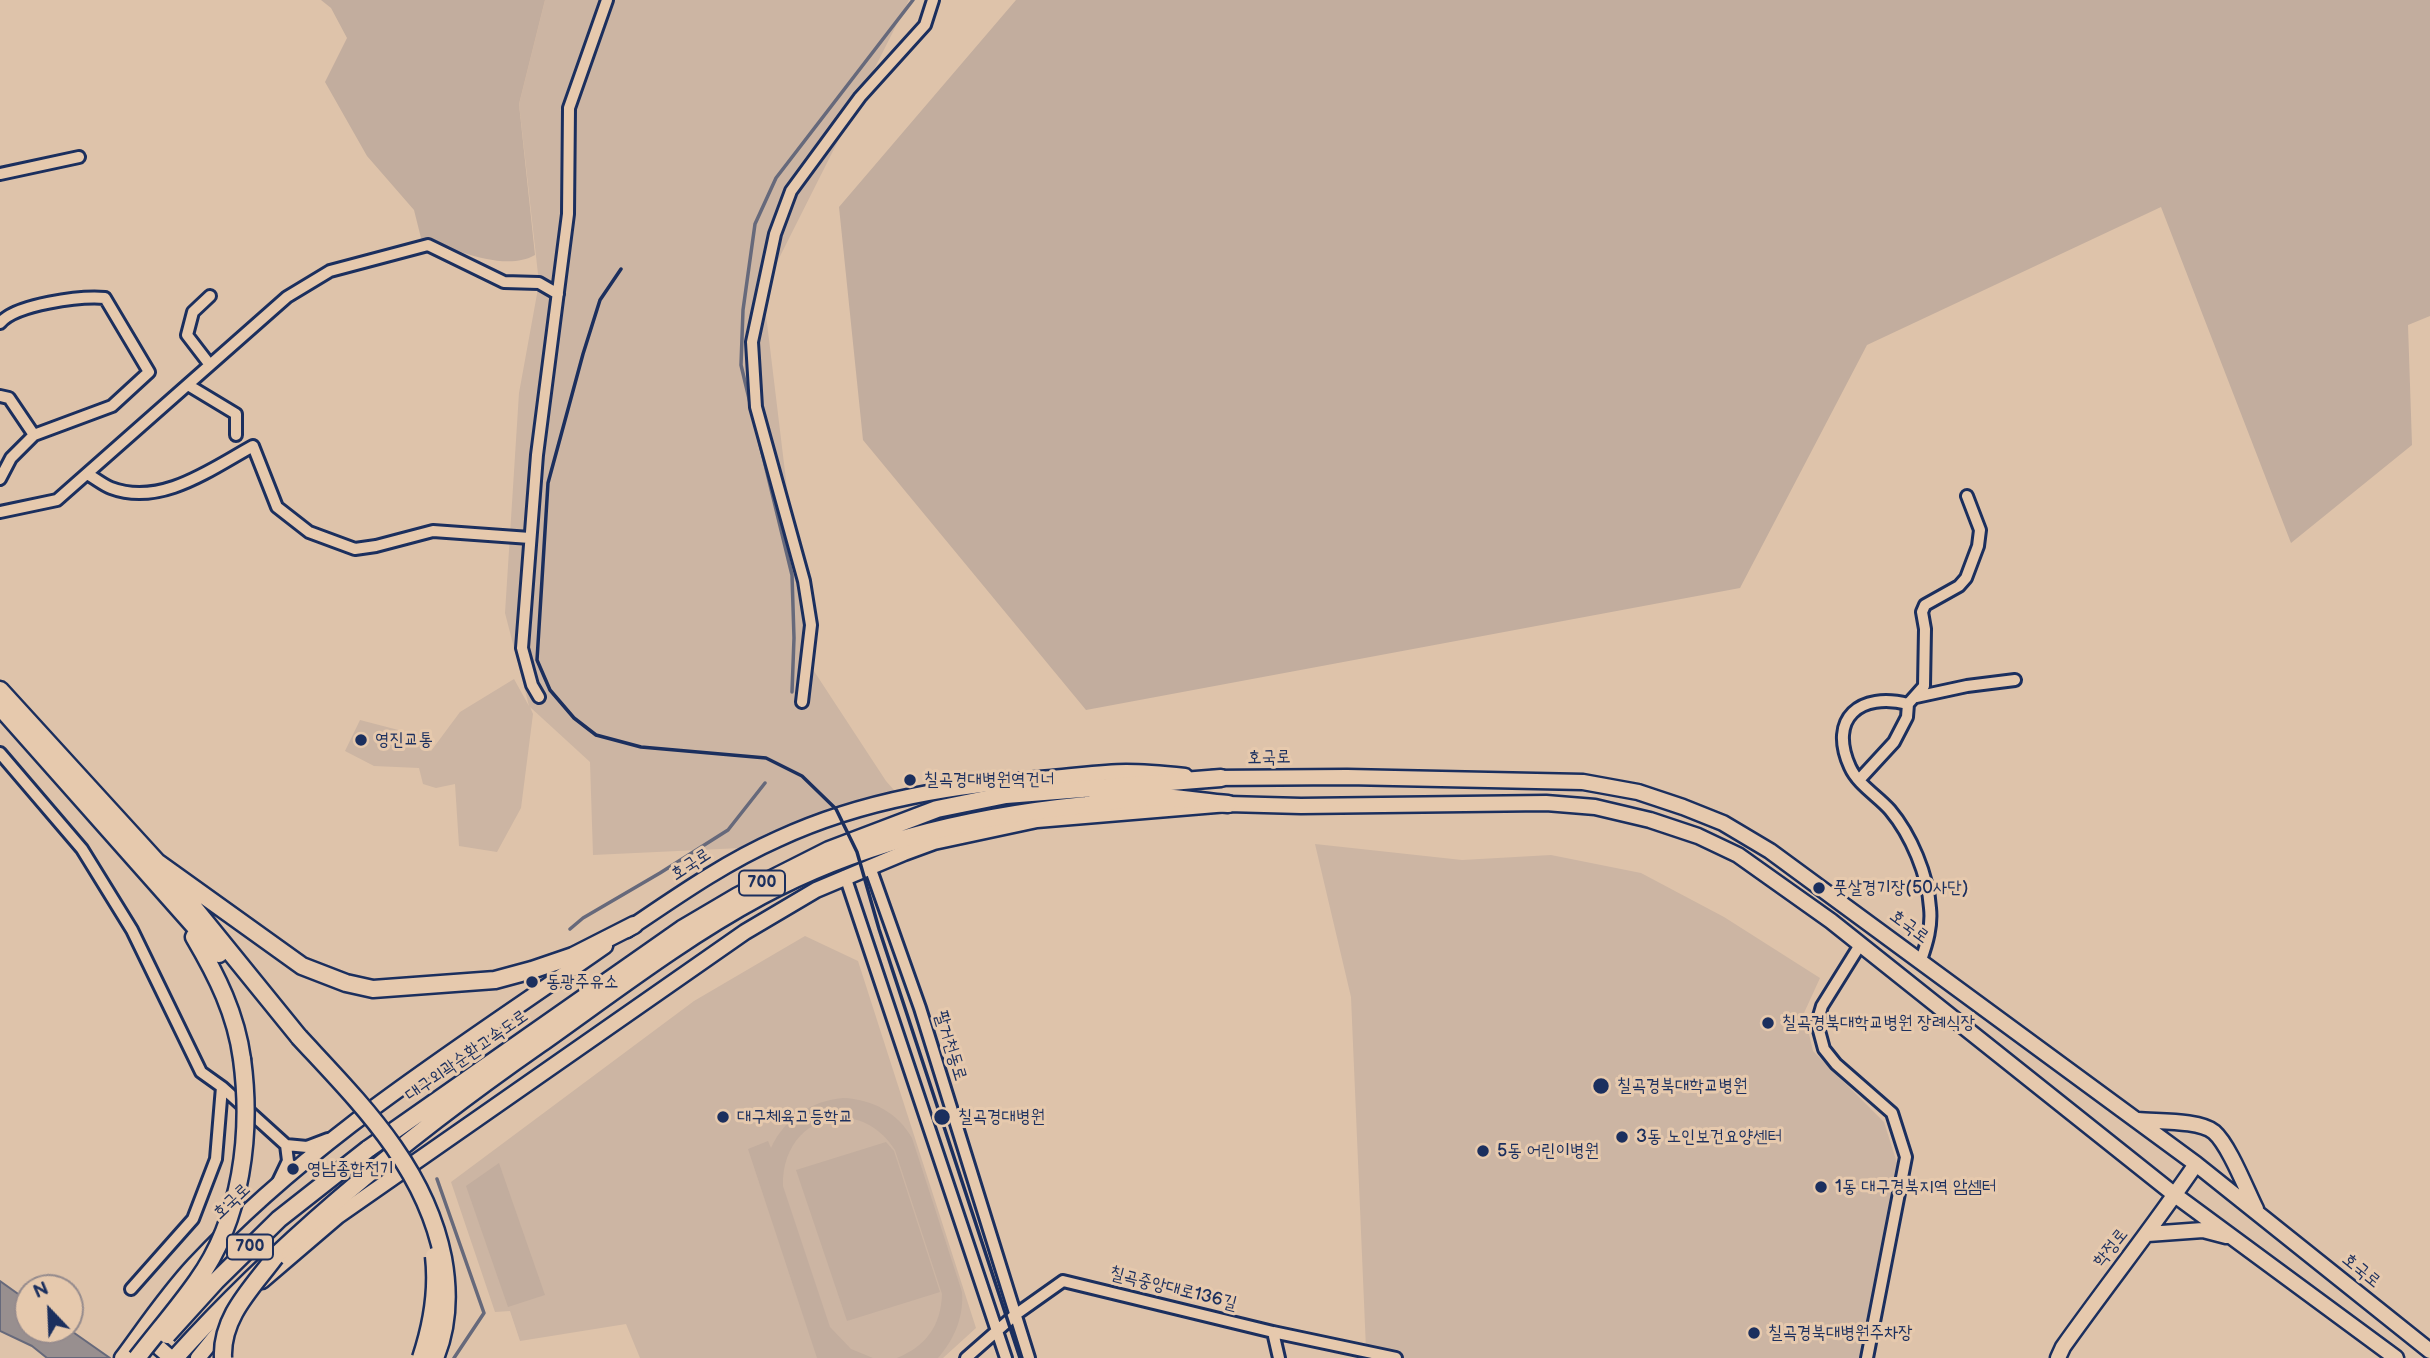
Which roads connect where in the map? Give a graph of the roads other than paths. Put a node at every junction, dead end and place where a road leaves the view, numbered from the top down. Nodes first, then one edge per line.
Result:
1 (607, 0) edge
2 (933, 0) edge
3 (79, 157) dead end
4 (0, 174) edge
5 (558, 294) junction
6 (210, 296) dead end
7 (0, 323) edge
8 (210, 365) junction
9 (188, 385) junction
10 (0, 396) edge
11 (34, 435) junction
12 (236, 435) dead end
13 (87, 474) junction
14 (0, 479) edge
15 (1967, 496) dead end
16 (0, 512) edge
17 (530, 538) junction
18 (2015, 680) dead end
19 (0, 690) edge
20 (539, 697) dead end
21 (1912, 701) junction
22 (802, 702) dead end
23 (0, 707) edge
24 (0, 753) edge
25 (1221, 778) junction
26 (1859, 780) junction
27 (1228, 804) junction
28 (157, 862) junction
29 (140, 864) junction
30 (870, 867) junction
31 (845, 876) junction
32 (634, 925) junction
33 (1860, 945) junction
34 (1921, 960) junction
35 (296, 1039) junction
36 (222, 1087) junction
37 (2137, 1119) junction
38 (351, 1125) junction
39 (286, 1145) junction
40 (2196, 1164) junction
41 (272, 1191) junction
42 (2175, 1195) junction
43 (2259, 1214) junction
44 (2148, 1234) junction
45 (2244, 1245) junction
46 (275, 1256) junction
47 (131, 1289) dead end
48 (155, 1313) junction
49 (1015, 1315) junction
50 (998, 1332) junction
51 (1273, 1332) junction
52 (2430, 1351) edge
53 (122, 1358) edge
54 (137, 1358) edge
55 (146, 1358) edge
56 (173, 1358) edge
57 (198, 1358) edge
58 (223, 1358) edge
59 (421, 1358) edge
60 (435, 1358) edge
61 (966, 1358) edge
62 (1006, 1358) edge
63 (1029, 1358) edge
64 (1279, 1358) edge
65 (1396, 1358) edge
66 (1867, 1358) edge
67 (2058, 1358) edge
68 (2396, 1358) edge

1 - 5 street
2 - 22 street
3 - 4 street
5 - 8 street
5 - 17 street
6 - 8 street
7 - 11 street
8 - 9 street
9 - 12 street
9 - 13 street
10 - 11 street
11 - 14 street
13 - 16 street
13 - 17 street
15 - 21 street
17 - 20 street
18 - 21 street
19 - 28 highway
21 - 26 street
21 - 26 street
23 - 29 highway
24 - 36 street
25 - 32 main road, 호국로
25 - 34 main road, 호국로
25 - 55 highway, 대구외곽순환고속도로 / 700, bridge
26 - 34 street
27 - 30 main road
27 - 33 main road
27 - 46 highway, 대구외곽순환고속도로 / 700
28 - 32 highway
28 - 35 highway
29 - 35 highway
29 - 54 highway, bridge
30 - 31 main road
30 - 49 street, 팔거천동로
31 - 50 street
31 - 57 main road
32 - 38 main road, 호국로
33 - 42 main road
33 - 66 street
34 - 37 main road, 호국로
35 - 59 highway, bridge
35 - 60 highway, bridge
36 - 39 street
36 - 47 street
37 - 40 main road, 호국로
37 - 43 main road
38 - 39 street
38 - 41 main road, 호국로
39 - 41 street
40 - 42 main road, 학정로
40 - 43 main road, 호국로
41 - 48 main road, 호국로
42 - 44 main road, 학정로
42 - 45 main road
43 - 52 main road, 호국로
44 - 45 main road
44 - 67 main road, 학정로
45 - 68 main road
46 - 56 highway, 대구외곽순환고속도로 / 700, bridge
46 - 58 highway, bridge
48 - 53 main road, 호국로
48 - 56 main road
49 - 50 street, 칠곡중앙대로136길
49 - 51 street, 칠곡중앙대로136길
49 - 63 street, 팔거천동로
50 - 61 street, 칠곡중앙대로136길
50 - 62 street
51 - 64 street
51 - 65 street, 칠곡중앙대로136길

